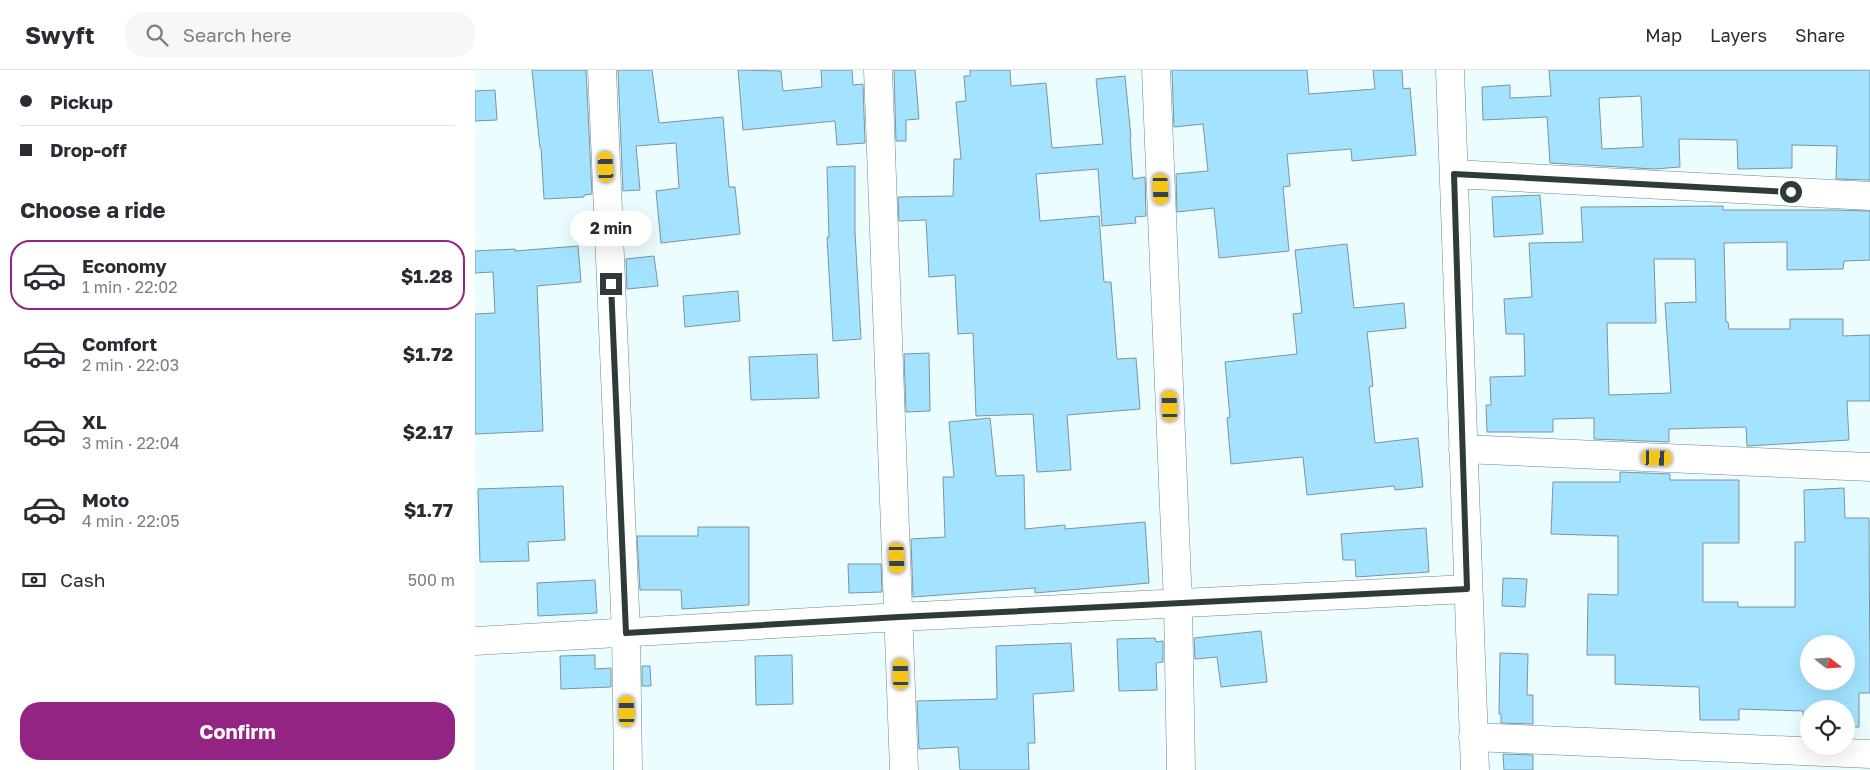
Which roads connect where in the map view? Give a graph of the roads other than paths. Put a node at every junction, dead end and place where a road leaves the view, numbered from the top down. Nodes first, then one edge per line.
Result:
1 (602, 70) edge
2 (878, 70) edge
3 (1157, 70) edge
4 (1450, 70) edge
5 (1454, 174) junction
6 (1870, 196) edge
7 (1463, 449) junction
8 (1870, 467) edge
9 (1467, 589) junction
10 (1178, 604) junction
11 (899, 617) junction
12 (626, 633) junction
13 (475, 641) edge
14 (1473, 737) junction
15 (1870, 754) edge
16 (627, 770) edge
17 (904, 770) edge
18 (1181, 770) edge
19 (1475, 770) edge

1 - 12 street
2 - 11 street
3 - 10 street
4 - 5 street
5 - 6 street
5 - 7 street
7 - 8 street
7 - 9 street
9 - 10 street
9 - 14 street
10 - 11 street
10 - 18 street
11 - 12 street
11 - 17 street
12 - 13 street
12 - 16 street
14 - 15 street
14 - 19 street

